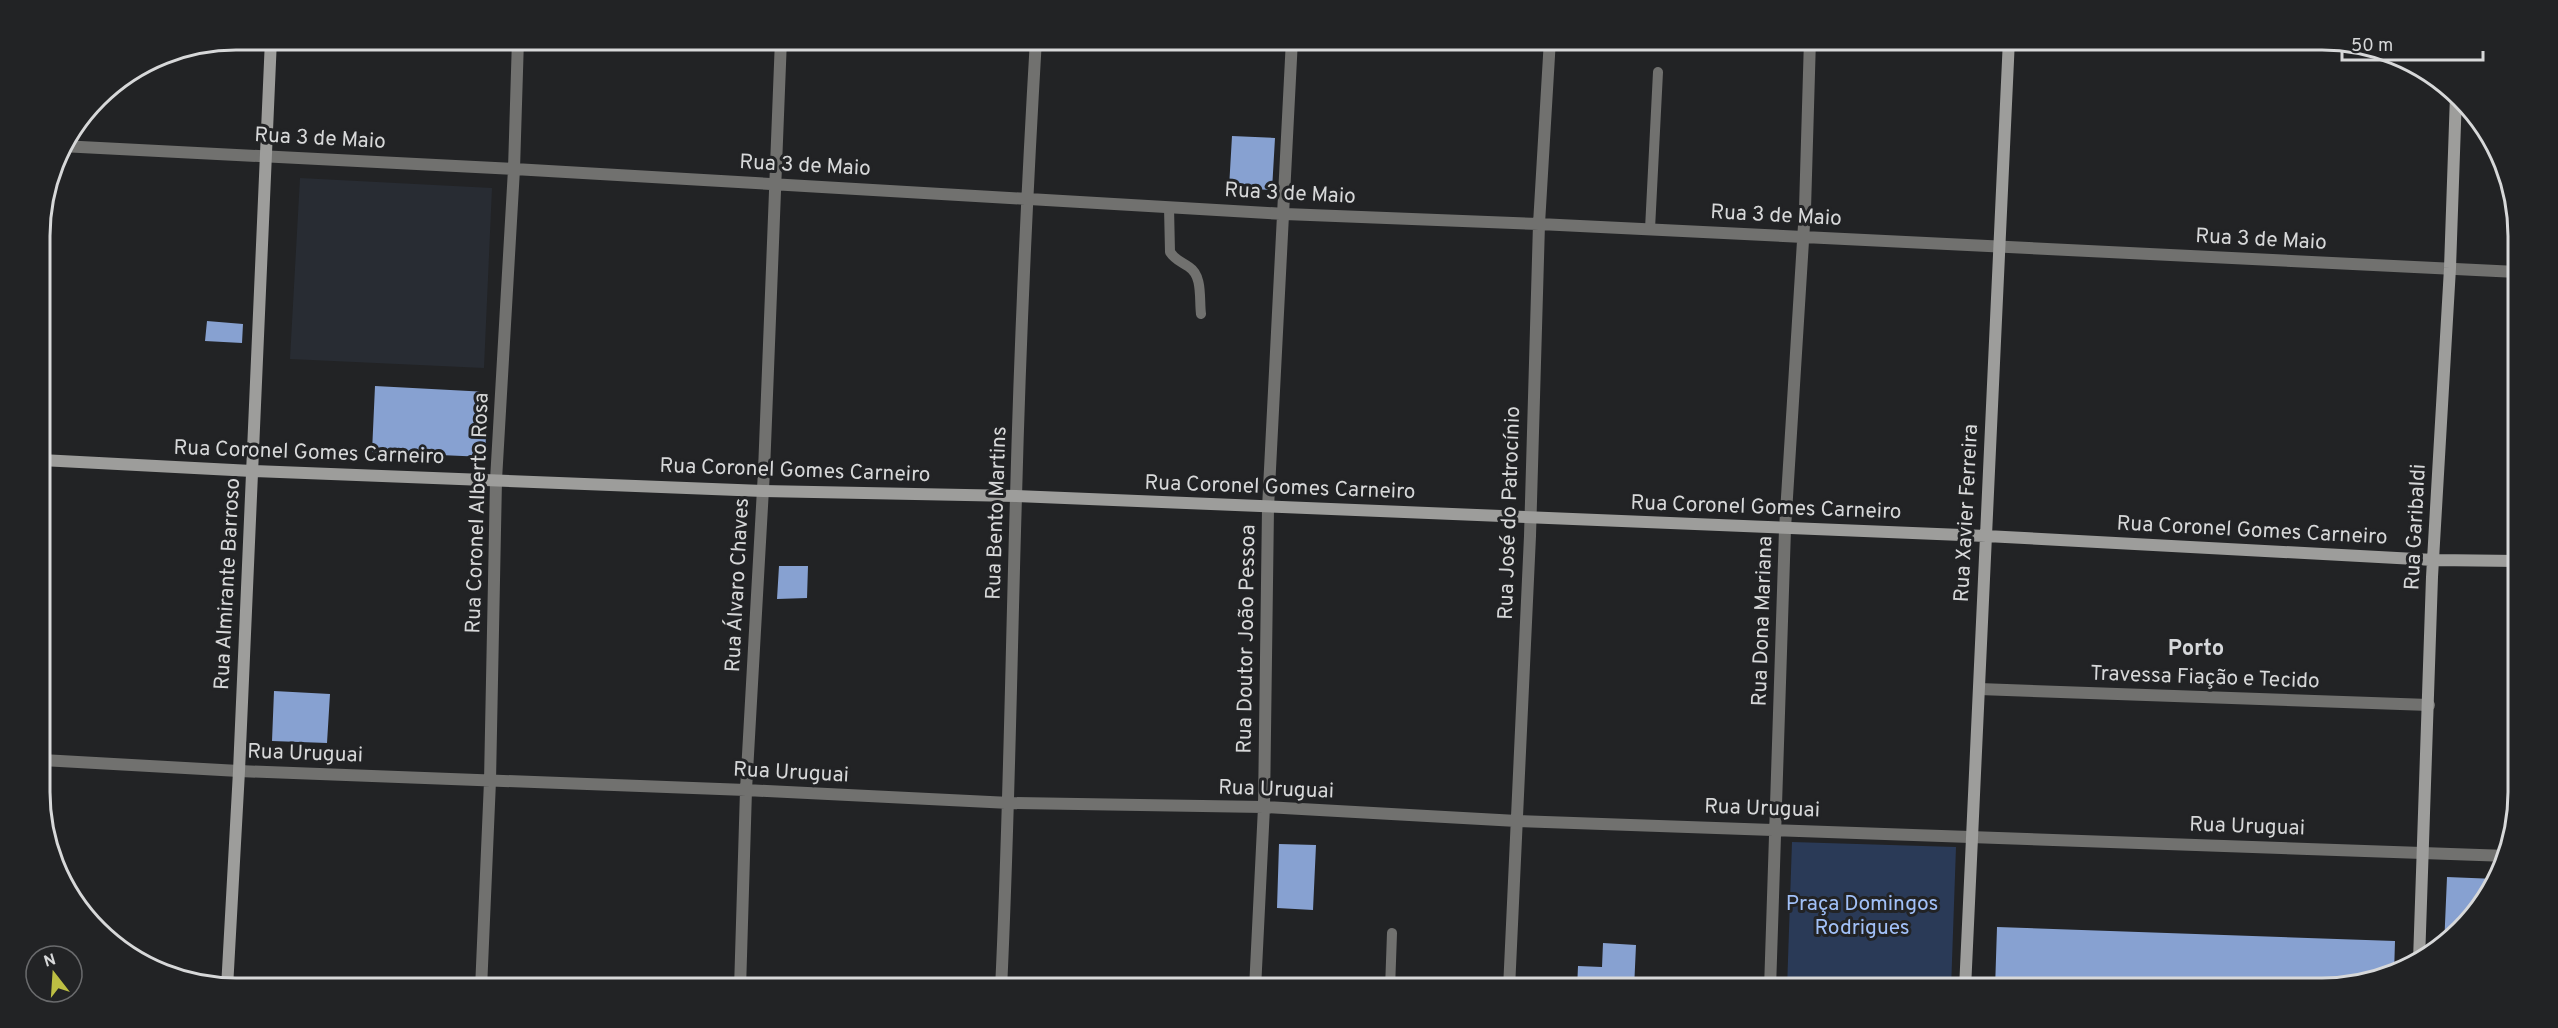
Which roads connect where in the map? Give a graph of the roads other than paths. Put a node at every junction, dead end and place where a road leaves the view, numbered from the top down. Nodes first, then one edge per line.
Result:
1 (271, 50) edge
2 (518, 50) edge
3 (781, 50) edge
4 (1035, 50) edge
5 (1292, 50) edge
6 (1549, 50) edge
7 (1810, 50) edge
8 (2008, 50) edge
9 (1658, 72) dead end
10 (2456, 106) edge
11 (72, 146) edge
12 (267, 155) junction
13 (514, 169) junction
14 (776, 184) junction
15 (1027, 199) junction
16 (1169, 207) junction
17 (1285, 214) junction
18 (1539, 224) junction
19 (1650, 229) junction
20 (1803, 237) junction
21 (1999, 248) junction
22 (2450, 268) junction
23 (2508, 271) edge
24 (1201, 314) dead end
25 (50, 460) edge
26 (252, 471) junction
27 (496, 480) junction
28 (763, 491) junction
29 (1016, 496) junction
30 (1268, 508) junction
31 (1530, 518) junction
32 (1785, 529) junction
33 (1986, 536) junction
34 (2434, 560) junction
35 (2508, 561) edge
36 (1979, 689) junction
37 (2429, 705) junction
38 (50, 760) edge
39 (239, 771) junction
40 (490, 781) junction
41 (746, 790) junction
42 (1010, 803) junction
43 (1264, 807) junction
44 (1517, 821) junction
45 (1776, 828) junction
46 (1972, 836) junction
47 (2424, 854) junction
48 (2497, 856) edge
49 (1392, 933) dead end
50 (2419, 952) edge
51 (228, 978) edge
52 (481, 978) edge
53 (740, 978) edge
54 (1002, 978) edge
55 (1256, 978) edge
56 (1390, 978) edge
57 (1510, 978) edge
58 (1770, 978) edge
59 (1966, 978) edge

1 - 12 street, Rua Almirante Barroso
2 - 13 street, Rua Coronel Alberto Rosa
3 - 14 street, Rua Álvaro Chaves
4 - 15 street, Rua Bento Martins
5 - 17 street, Rua Doutor João Pessoa
6 - 18 street, Rua José do Patrocínio
7 - 20 street, Rua Dona Mariana
8 - 21 street, Rua Xavier Ferreira
9 - 19 lane
10 - 22 street, Rua Garibaldi
11 - 12 street, Rua 3 de Maio
12 - 13 street, Rua 3 de Maio
12 - 26 street, Rua Almirante Barroso
13 - 14 street, Rua 3 de Maio
13 - 27 street, Rua Coronel Alberto Rosa
14 - 15 street, Rua 3 de Maio
14 - 28 street, Rua Álvaro Chaves
15 - 16 street, Rua 3 de Maio
15 - 29 street, Rua Bento Martins
16 - 17 street, Rua 3 de Maio
16 - 24 lane
17 - 18 street, Rua 3 de Maio
17 - 30 street, Rua Doutor João Pessoa
18 - 19 street, Rua 3 de Maio
18 - 31 street, Rua José do Patrocínio
19 - 20 street, Rua 3 de Maio
20 - 21 street, Rua 3 de Maio
20 - 32 street, Rua Dona Mariana
21 - 22 street, Rua 3 de Maio
21 - 33 street, Rua Xavier Ferreira
22 - 23 street, Rua 3 de Maio
22 - 34 street, Rua Garibaldi
25 - 26 street, Rua Coronel Gomes Carneiro
26 - 27 street, Rua Coronel Gomes Carneiro
26 - 39 street, Rua Almirante Barroso
27 - 28 street, Rua Coronel Gomes Carneiro
27 - 40 street, Rua Coronel Alberto Rosa
28 - 29 street, Rua Coronel Gomes Carneiro
28 - 41 street, Rua Álvaro Chaves
29 - 30 street, Rua Coronel Gomes Carneiro
29 - 42 street, Rua Bento Martins
30 - 31 street, Rua Coronel Gomes Carneiro
30 - 43 street, Rua Doutor João Pessoa
31 - 32 street, Rua Coronel Gomes Carneiro
31 - 44 street, Rua José do Patrocínio
32 - 33 street, Rua Coronel Gomes Carneiro
32 - 45 street, Rua Dona Mariana
33 - 34 street, Rua Coronel Gomes Carneiro
33 - 36 street, Rua Xavier Ferreira
34 - 35 street, Rua Coronel Gomes Carneiro
34 - 37 street, Rua Garibaldi
36 - 37 street, Travessa Fiação e Tecido
36 - 46 street, Rua Xavier Ferreira
37 - 47 street, Rua Garibaldi
38 - 39 street, Rua Uruguai
39 - 40 street, Rua Uruguai
39 - 51 street, Rua Almirante Barroso
40 - 41 street, Rua Uruguai
40 - 52 street, Rua Coronel Alberto Rosa
41 - 42 street, Rua Uruguai
41 - 53 street, Rua Álvaro Chaves
42 - 43 street, Rua Uruguai
42 - 54 street, Rua Bento Martins
43 - 44 street, Rua Uruguai
43 - 55 street, Rua Doutor João Pessoa
44 - 45 street, Rua Uruguai
44 - 57 street, Rua José do Patrocínio
45 - 46 street, Rua Uruguai
45 - 58 street, Rua Dona Mariana
46 - 47 street, Rua Uruguai
46 - 59 street, Rua Xavier Ferreira
47 - 48 street, Rua Uruguai
47 - 50 street, Rua Garibaldi
49 - 56 lane

